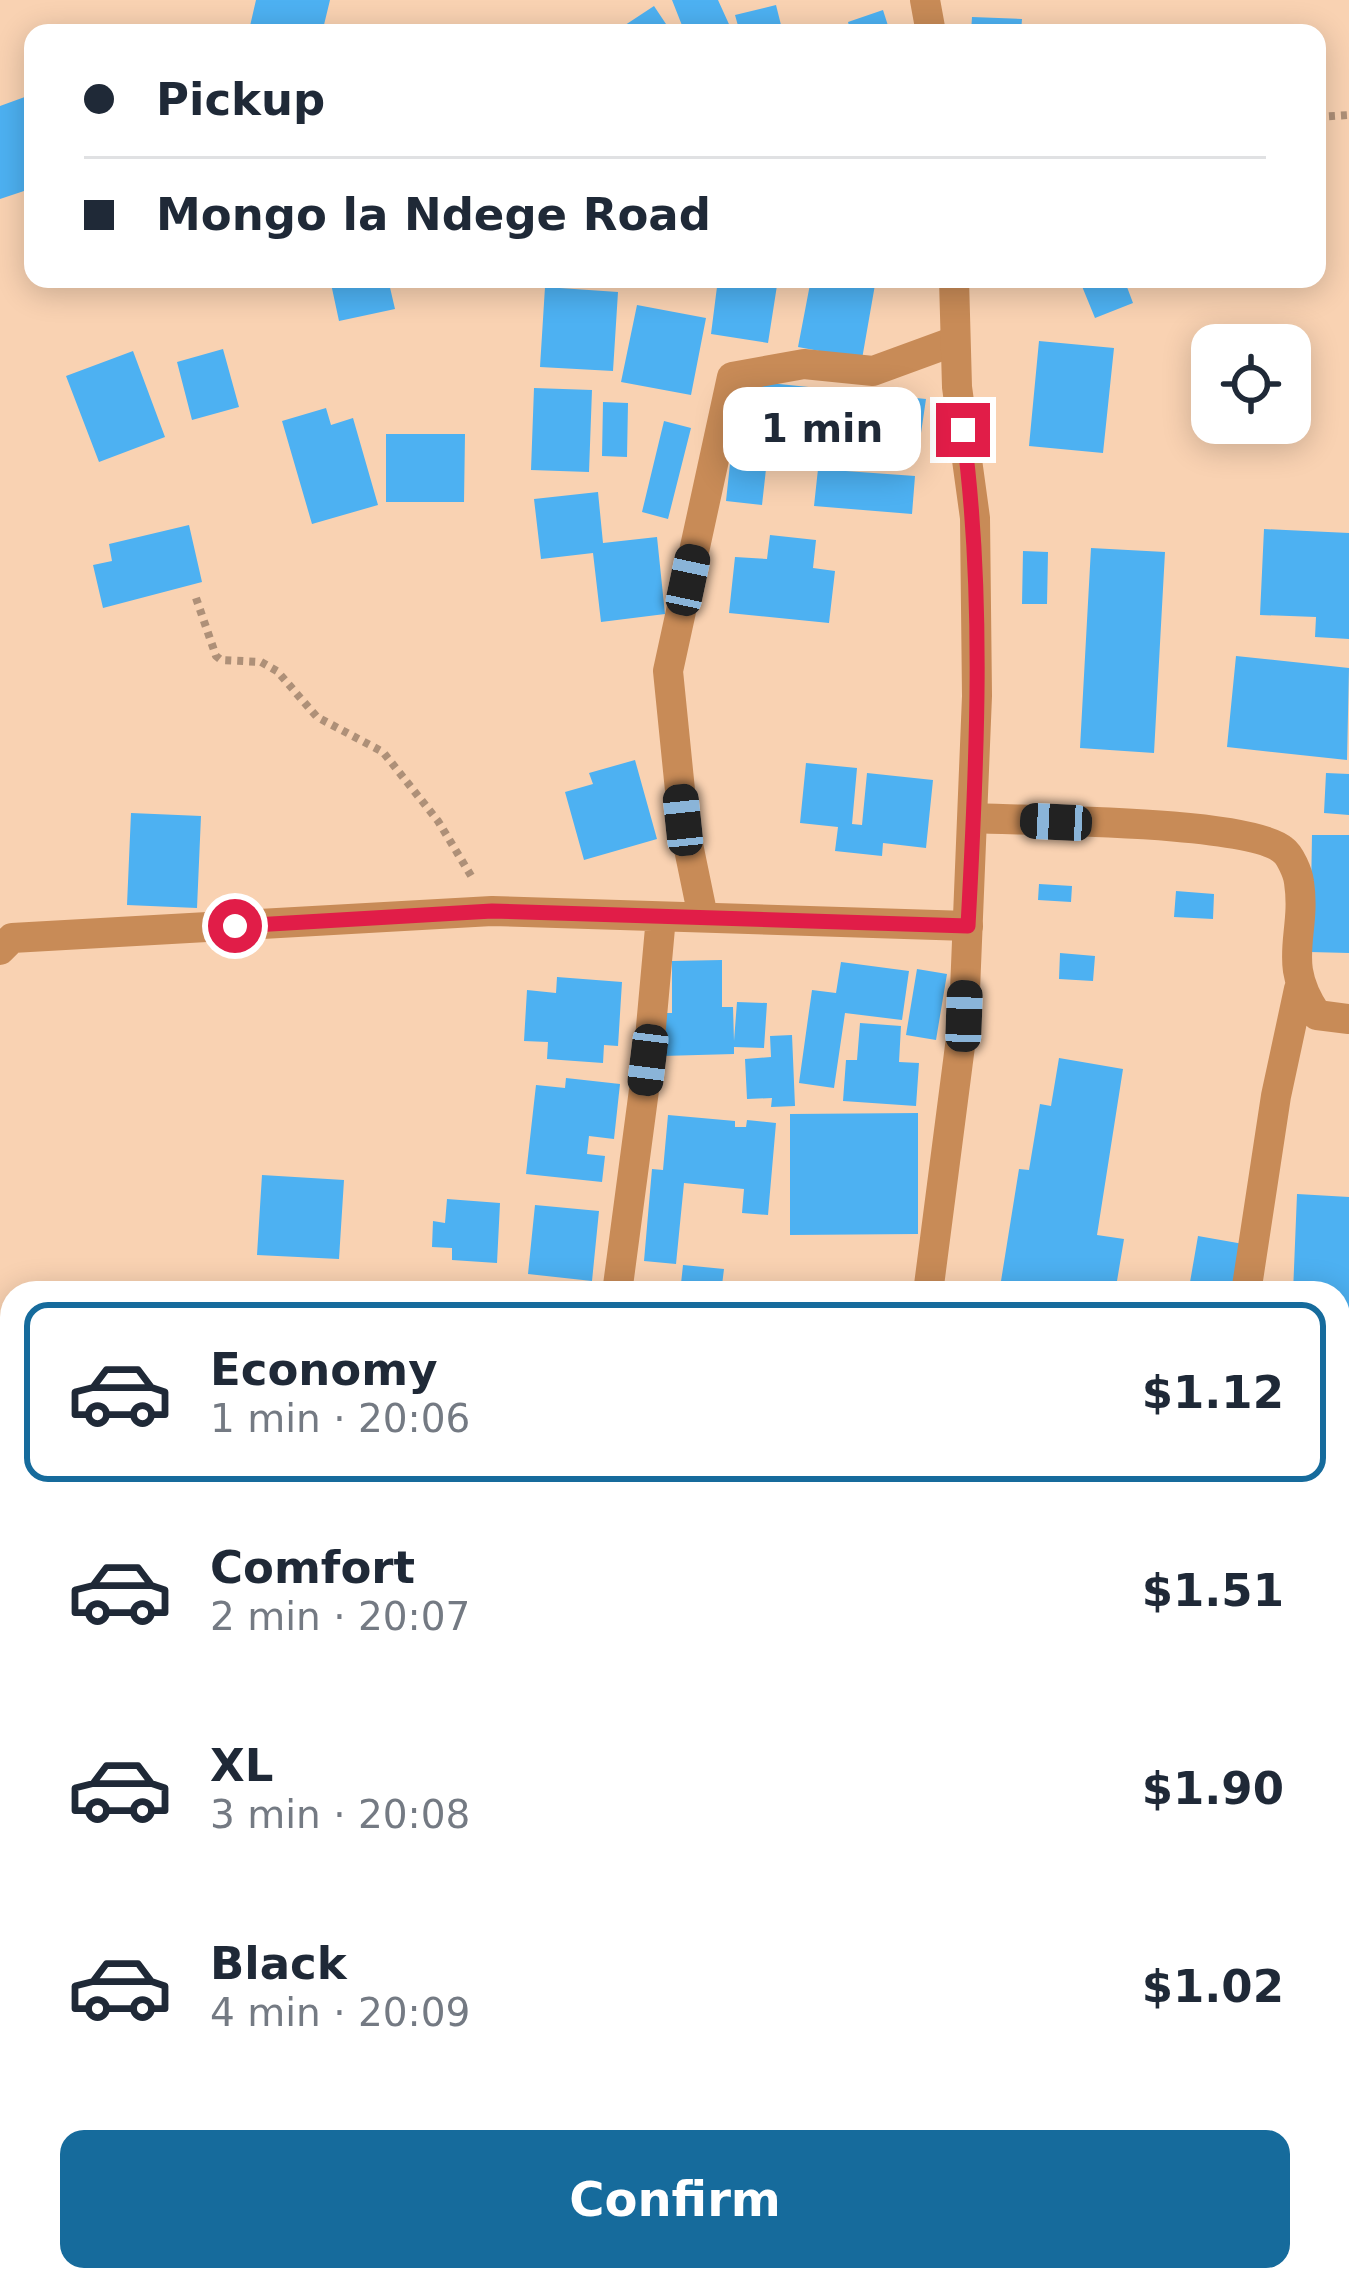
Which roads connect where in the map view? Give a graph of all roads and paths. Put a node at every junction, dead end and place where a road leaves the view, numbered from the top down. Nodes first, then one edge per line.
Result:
1 (954, 288) edge
2 (956, 341) junction
3 (196, 598) dead end
4 (974, 818) junction
5 (492, 911) junction
6 (661, 916) junction
7 (704, 917) junction
8 (968, 926) junction
9 (4, 936) edge
10 (1299, 989) junction
11 (1349, 1019) edge
12 (618, 1281) edge
13 (930, 1281) edge
14 (1248, 1281) edge

1 - 2 street
2 - 4 street
2 - 7 street
3 - 5 path
4 - 8 street
4 - 10 street
5 - 6 street
5 - 9 street
6 - 7 street
6 - 12 street
7 - 8 street
8 - 13 street
10 - 11 street
10 - 14 street

